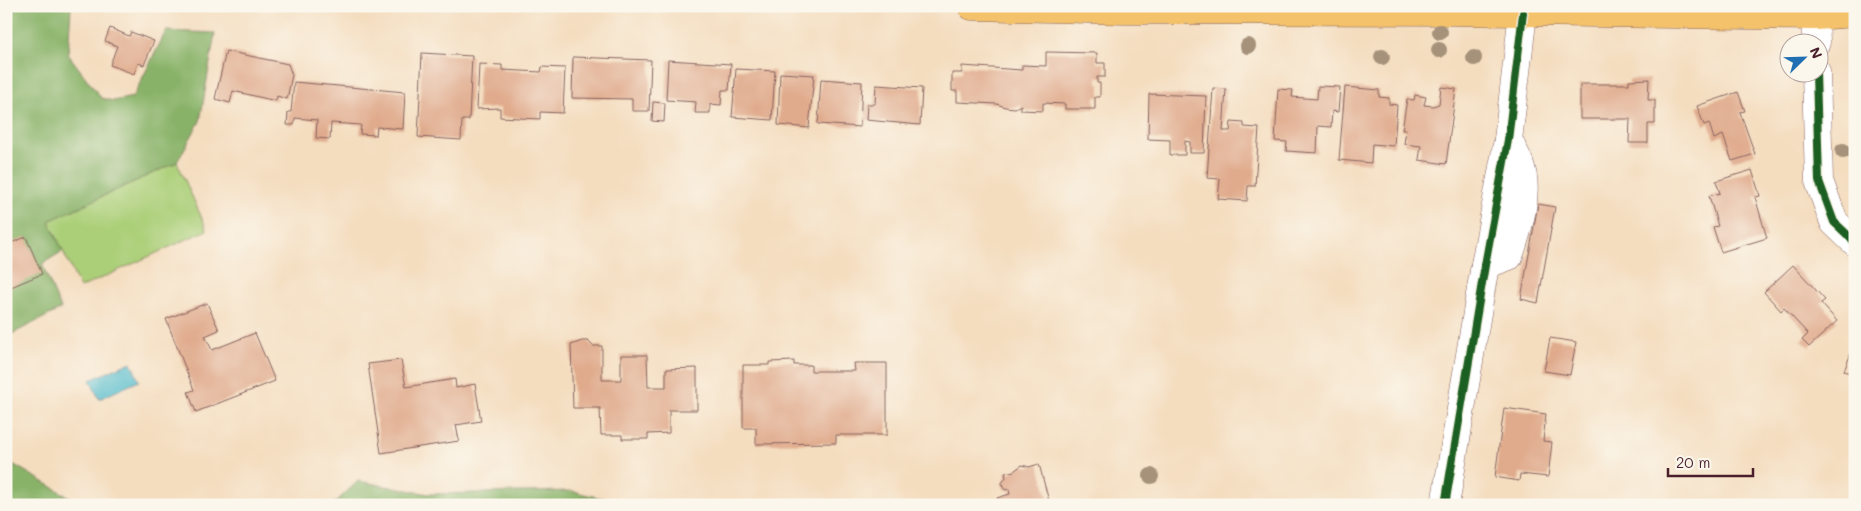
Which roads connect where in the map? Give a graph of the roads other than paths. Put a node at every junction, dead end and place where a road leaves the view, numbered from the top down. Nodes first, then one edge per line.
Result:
1 (972, 6) edge
2 (1449, 8) edge
3 (1587, 10) edge
4 (1523, 13) junction
5 (1855, 13) edge
6 (1815, 30) edge
7 (1816, 82) edge
8 (1855, 242) edge
9 (1445, 505) edge

1 - 2 main road
2 - 4 main road
3 - 4 main road
3 - 6 main road
4 - 9 street
5 - 6 main road
7 - 8 street

